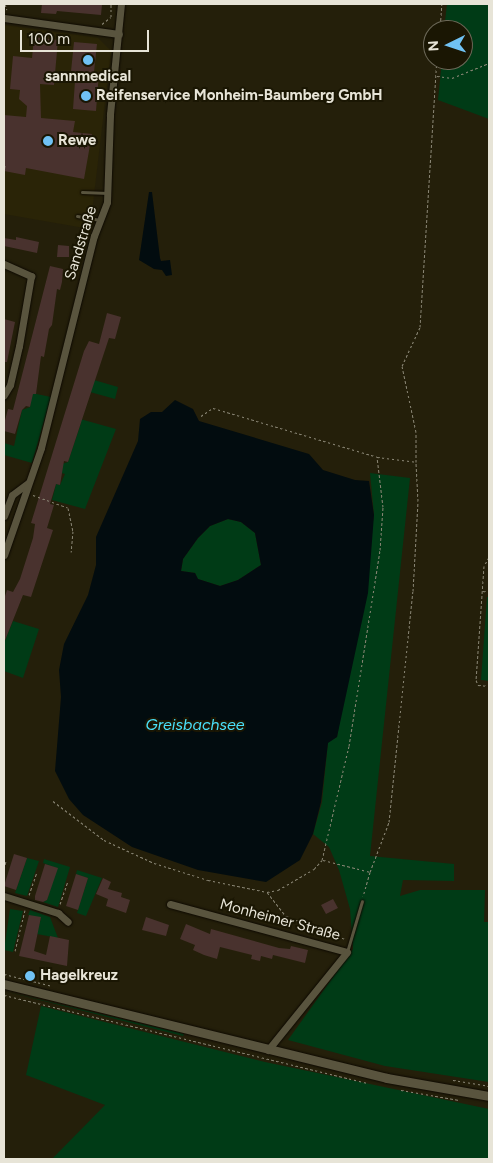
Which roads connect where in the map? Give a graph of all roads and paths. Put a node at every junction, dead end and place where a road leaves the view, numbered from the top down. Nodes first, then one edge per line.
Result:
1 (121, 4) edge
2 (442, 4) edge
3 (4, 18) edge
4 (441, 20) edge
5 (119, 34) junction
6 (489, 63) edge
7 (436, 70) edge
8 (436, 76) junction
9 (5, 165) dead end
10 (4, 173) edge
11 (82, 192) dead end
12 (109, 193) junction
13 (77, 216) dead end
14 (99, 220) junction
15 (4, 264) edge
16 (4, 395) edge
17 (201, 416) dead end
18 (377, 457) junction
19 (416, 462) junction
20 (28, 483) junction
21 (27, 494) junction
22 (4, 516) edge
23 (71, 552) dead end
24 (4, 555) edge
25 (489, 557) edge
26 (482, 591) junction
27 (489, 592) edge
28 (489, 686) edge
29 (54, 801) dead end
30 (322, 860) junction
31 (6, 861) dead end
32 (4, 869) edge
33 (37, 872) dead end
34 (370, 872) junction
35 (68, 881) dead end
36 (266, 892) junction
37 (4, 896) edge
38 (362, 900) joint
39 (26, 903) junction
40 (170, 904) dead end
41 (60, 906) dead end
42 (68, 922) dead end
43 (350, 942) junction
44 (15, 951) dead end
45 (347, 952) junction
46 (4, 984) edge
47 (268, 1050) junction
48 (489, 1096) edge

1 - 5 street, Sandstraße
2 - 4 path
3 - 5 street
5 - 12 street, Sandstraße
6 - 8 path
7 - 8 path
8 - 19 path
9 - 10 path
11 - 12 lane
12 - 14 street, Sandstraße
13 - 14 lane
14 - 20 street, Sandstraße
15 - 16 street
17 - 18 path
18 - 19 path
18 - 30 path
19 - 34 path
20 - 21 street, Sandstraße
20 - 22 street, Sandstraße
21 - 23 path
21 - 24 street, Sandstraße
25 - 26 path
26 - 27 path
26 - 28 path
29 - 36 path
30 - 34 path
30 - 36 path
31 - 32 path
33 - 39 path
34 - 38 path
35 - 41 path
36 - 43 path
37 - 39 street
38 - 43 lane
39 - 42 street
39 - 44 path
40 - 45 street, Monheimer Straße
43 - 45 lane
45 - 47 street, Monheimer Straße
46 - 47 street
47 - 48 street

